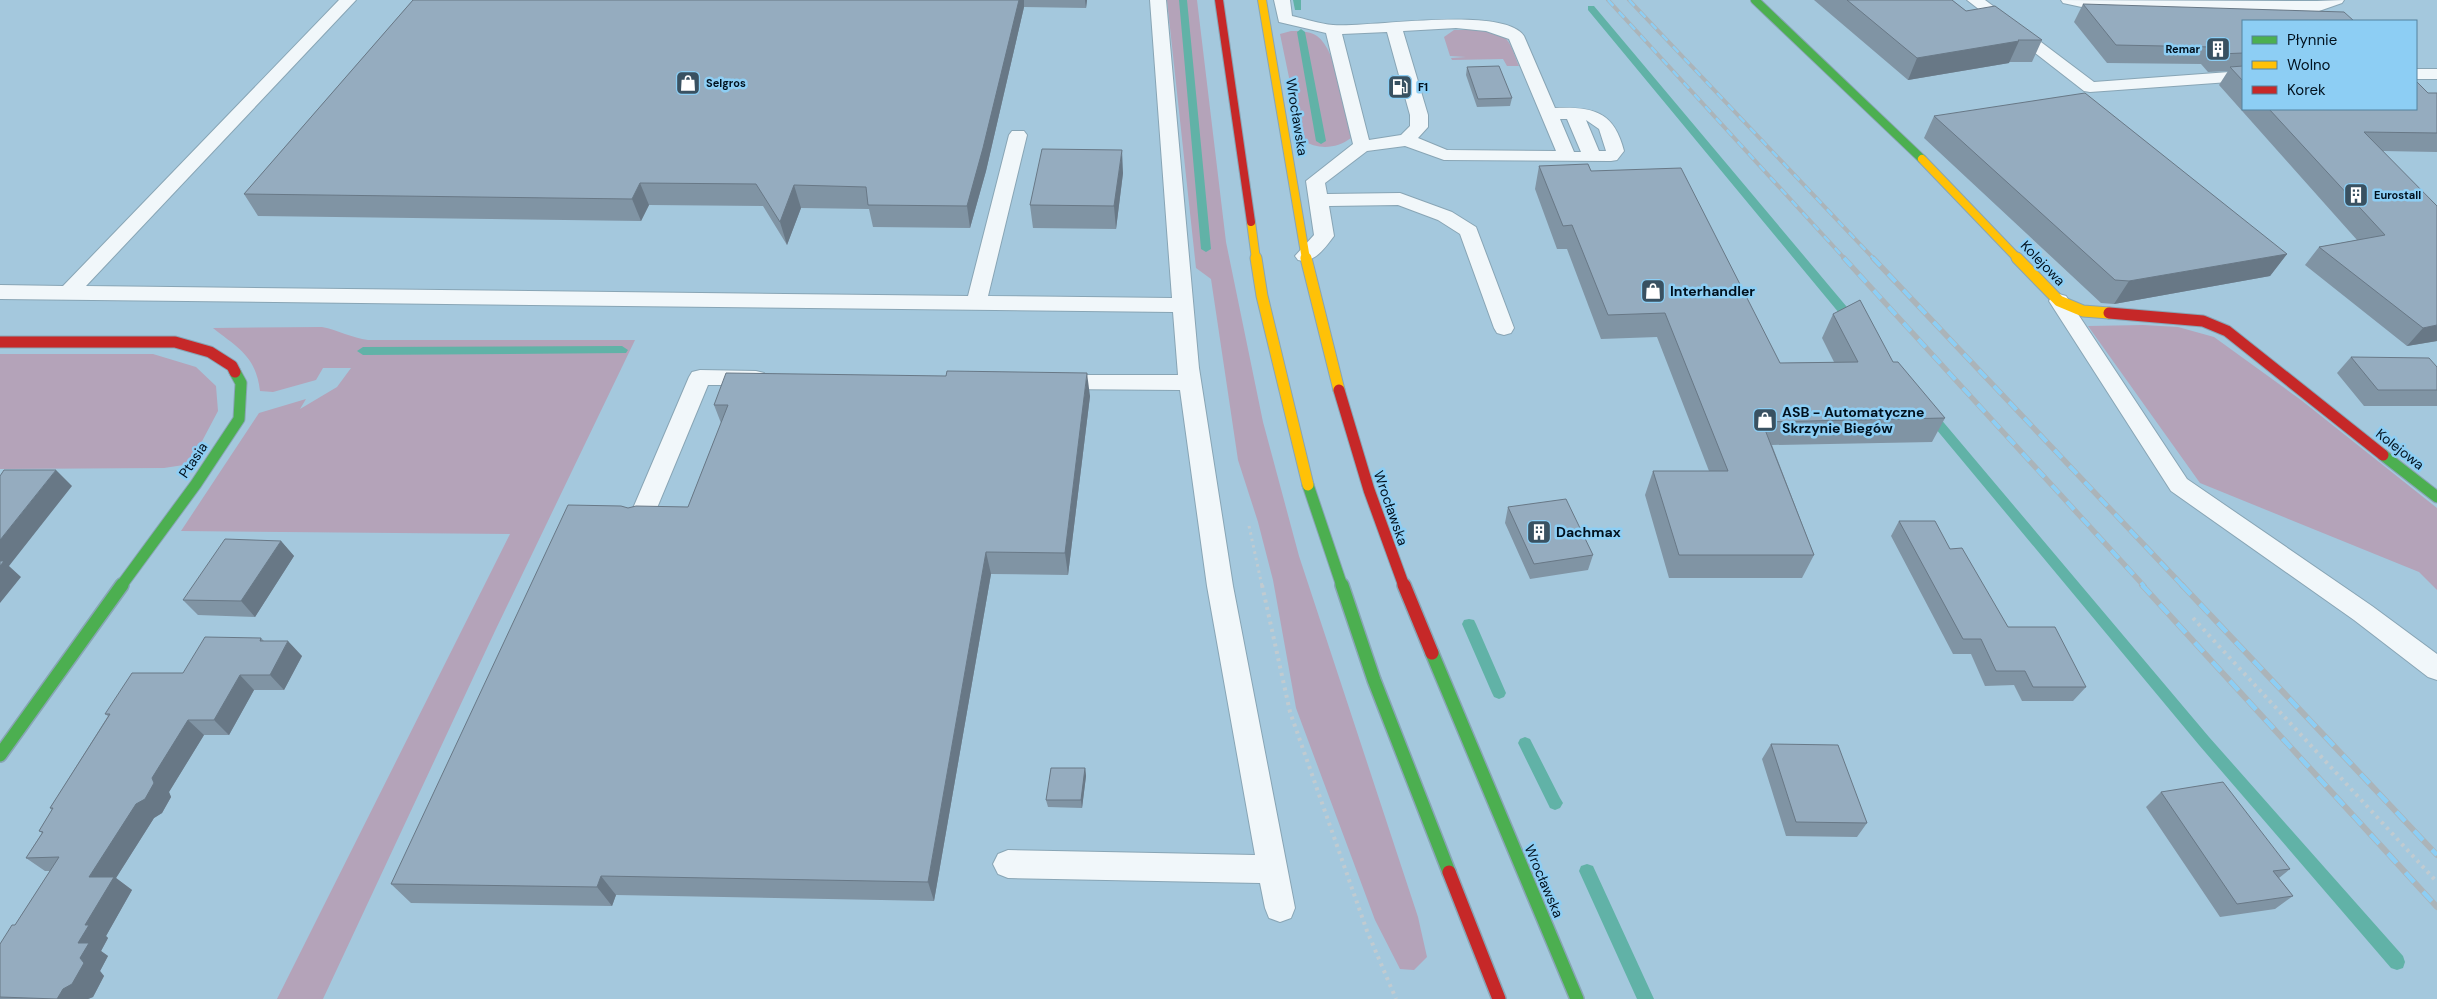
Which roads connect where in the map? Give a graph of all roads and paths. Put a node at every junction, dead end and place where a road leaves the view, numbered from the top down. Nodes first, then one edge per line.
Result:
1 (348, 0) edge
2 (1158, 0) edge
3 (1219, 0) edge
4 (1262, 0) edge
5 (1282, 0) edge
6 (1755, 0) edge
7 (1975, 0) edge
8 (2069, 0) edge
9 (2336, 0) edge
10 (2257, 3) edge
11 (1394, 27) junction
12 (1333, 30) junction
13 (2417, 74) edge
14 (2437, 74) edge
15 (2242, 76) edge
16 (1574, 113) junction
17 (1549, 114) junction
18 (1018, 136) dead end
19 (1407, 140) junction
20 (1362, 146) junction
21 (1567, 157) junction
22 (1592, 157) junction
23 (1318, 200) junction
24 (1305, 256) junction
25 (0, 292) edge
26 (69, 292) junction
27 (2059, 301) junction
28 (976, 303) junction
29 (1182, 305) junction
30 (1504, 328) dead end
31 (0, 342) edge
32 (778, 378) edge
33 (1033, 381) edge
34 (1190, 383) junction
35 (2437, 497) edge
36 (640, 520) edge
37 (1248, 521) dead end
38 (2193, 618) dead end
39 (2437, 669) edge
40 (0, 755) edge
41 (1008, 864) dead end
42 (1273, 870) junction
43 (2437, 882) edge
44 (1280, 908) dead end
45 (1396, 999) edge
46 (1499, 999) edge
47 (1577, 999) edge

1 - 26 lane
2 - 29 lane
3 - 46 main road
4 - 24 main road, Wrocławska
5 - 12 lane
6 - 27 main road, Kolejowa
7 - 15 lane
8 - 10 lane
9 - 10 lane
11 - 12 lane
11 - 17 lane
11 - 19 lane
12 - 20 lane
13 - 14 lane
16 - 17 lane
16 - 22 lane
16 - 22 lane
17 - 21 lane
18 - 28 lane
19 - 20 lane
19 - 21 lane
20 - 23 lane
21 - 22 lane
23 - 24 lane
23 - 30 lane
24 - 47 main road, Wrocławska
25 - 26 lane
26 - 28 lane
27 - 35 main road, Kolejowa
27 - 39 lane
28 - 29 lane
29 - 34 lane
31 - 40 main road, Ptasia
32 - 36 lane
33 - 34 lane
34 - 42 lane
37 - 45 path
38 - 43 path
41 - 42 lane
42 - 44 lane

